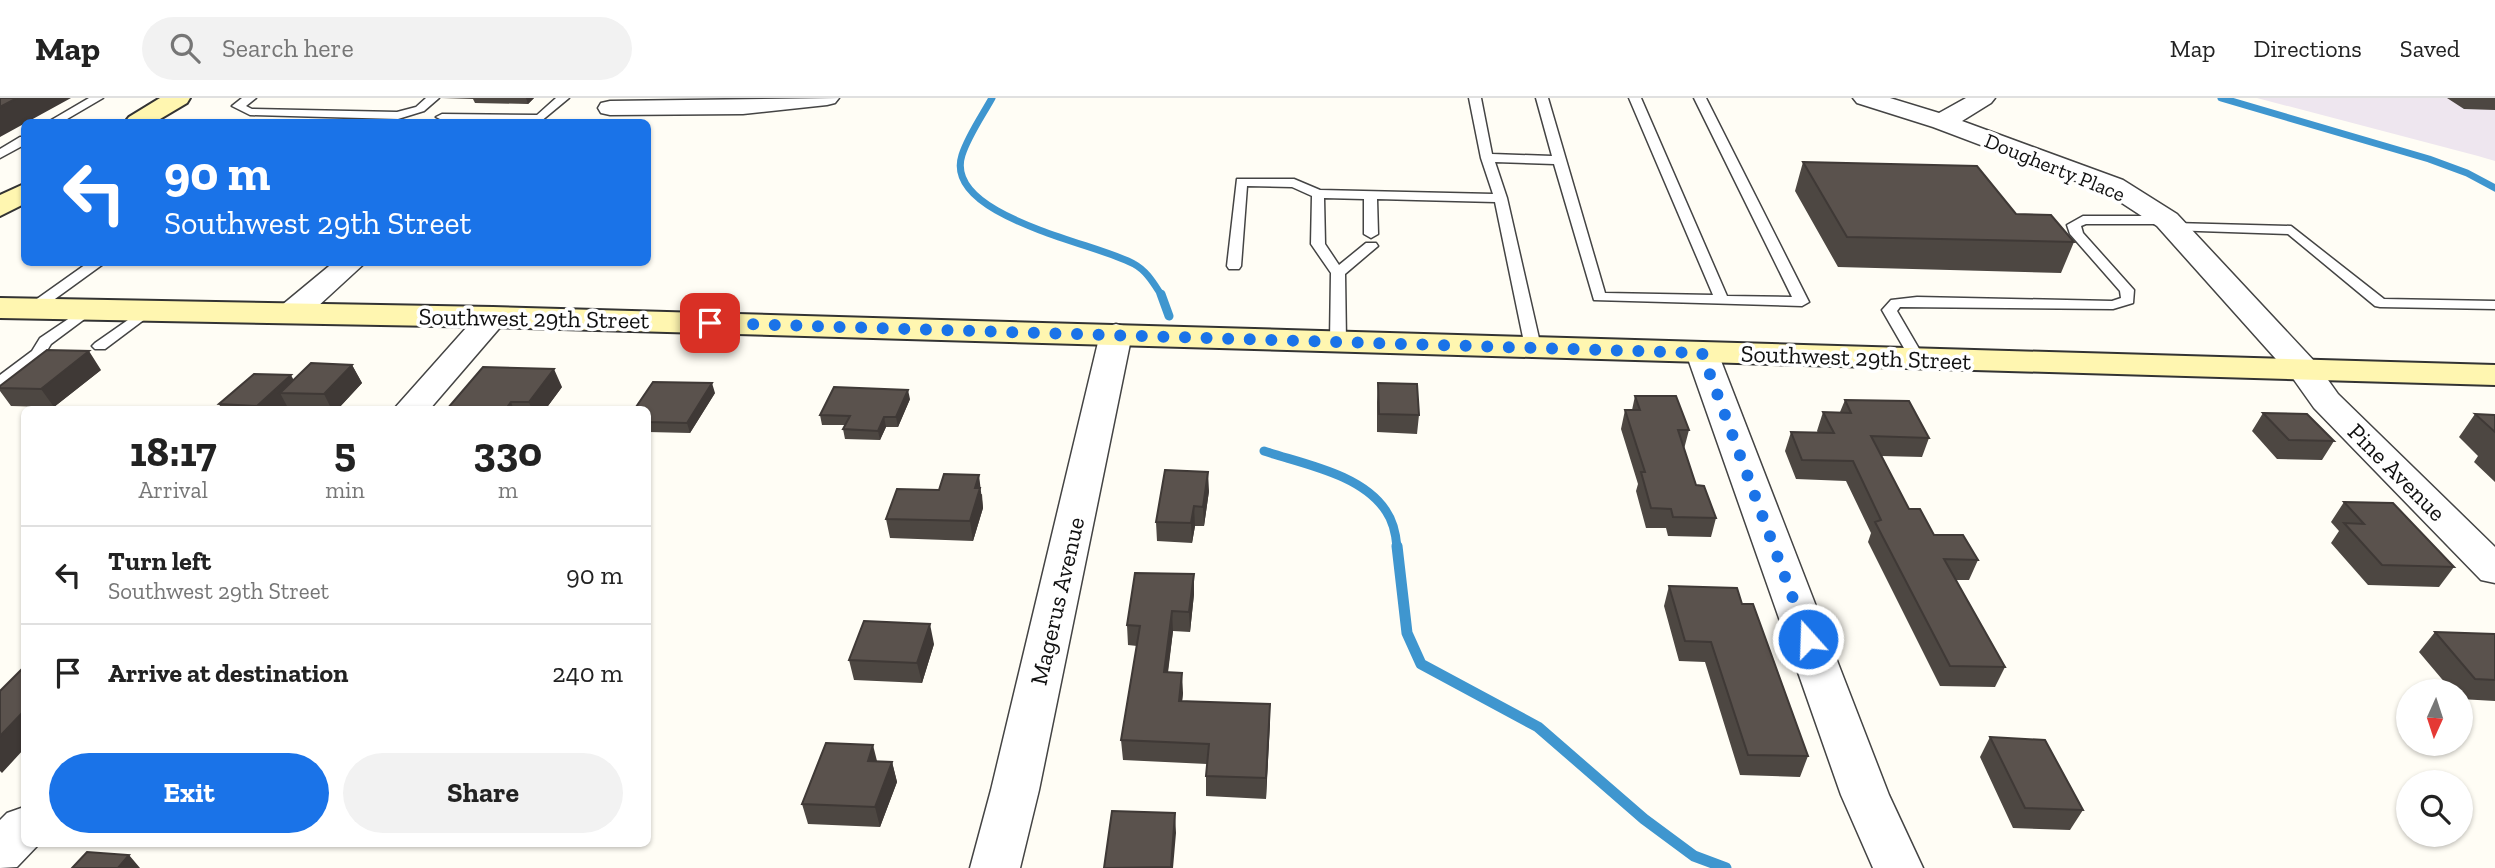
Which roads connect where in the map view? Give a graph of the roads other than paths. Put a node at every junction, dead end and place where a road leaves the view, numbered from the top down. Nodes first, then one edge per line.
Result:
1 (97, 98) edge
2 (178, 98) edge
3 (250, 98) edge
4 (433, 98) edge
5 (563, 98) edge
6 (827, 98) edge
7 (1475, 98) edge
8 (1542, 98) edge
9 (1634, 98) edge
10 (1700, 98) edge
11 (1866, 98) edge
12 (1983, 98) edge
13 (791, 101) edge
14 (608, 109) edge
15 (442, 117) dead end
16 (59, 119) edge
17 (143, 119) edge
18 (1942, 122) junction
19 (21, 142) edge
20 (0, 155) edge
21 (21, 156) edge
22 (1486, 158) junction
23 (1559, 160) junction
24 (21, 194) edge
25 (1318, 194) junction
26 (1370, 195) junction
27 (1501, 198) junction
28 (0, 207) edge
29 (2170, 224) junction
30 (92, 266) edge
31 (347, 266) edge
32 (1234, 266) dead end
33 (1338, 273) junction
34 (1722, 300) junction
35 (2495, 305) edge
36 (16, 308) edge
37 (89, 309) junction
38 (148, 310) junction
39 (293, 312) junction
40 (493, 317) junction
41 (1116, 334) junction
42 (1338, 341) junction
43 (100, 346) dead end
44 (1533, 347) junction
45 (1702, 353) junction
46 (1917, 359) junction
47 (2304, 370) junction
48 (2495, 375) edge
49 (0, 382) edge
50 (414, 406) edge
51 (2495, 570) edge
52 (21, 830) edge
53 (0, 852) edge
54 (995, 868) edge
55 (1898, 868) edge

1 - 16 lane
2 - 17 street
3 - 4 lane
5 - 15 lane
6 - 13 street
7 - 22 lane
8 - 23 lane
9 - 34 lane
10 - 34 lane
11 - 18 street, Dougherty Place
12 - 18 street
13 - 14 street
18 - 29 street, Dougherty Place
19 - 20 lane
20 - 21 lane
22 - 23 lane
22 - 27 lane
23 - 34 lane
24 - 28 street
25 - 26 lane
25 - 32 lane
25 - 33 lane
26 - 27 lane
26 - 33 lane
27 - 44 lane
29 - 35 lane
29 - 46 lane
29 - 47 street, Dougherty Place
30 - 36 lane
31 - 39 street
33 - 42 lane
36 - 37 street, Southwest 29th Street
37 - 38 street, Southwest 29th Street
37 - 49 lane
38 - 39 street, Southwest 29th Street
38 - 43 lane
39 - 40 street, Southwest 29th Street
40 - 41 street, Southwest 29th Street
40 - 50 street
41 - 42 street, Southwest 29th Street
41 - 54 street, Magerus Avenue
42 - 44 street, Southwest 29th Street
44 - 45 street, Southwest 29th Street
45 - 46 street, Southwest 29th Street
45 - 55 street
46 - 47 street, Southwest 29th Street
47 - 48 street, Southwest 29th Street
47 - 51 street, Pine Avenue
52 - 53 street

